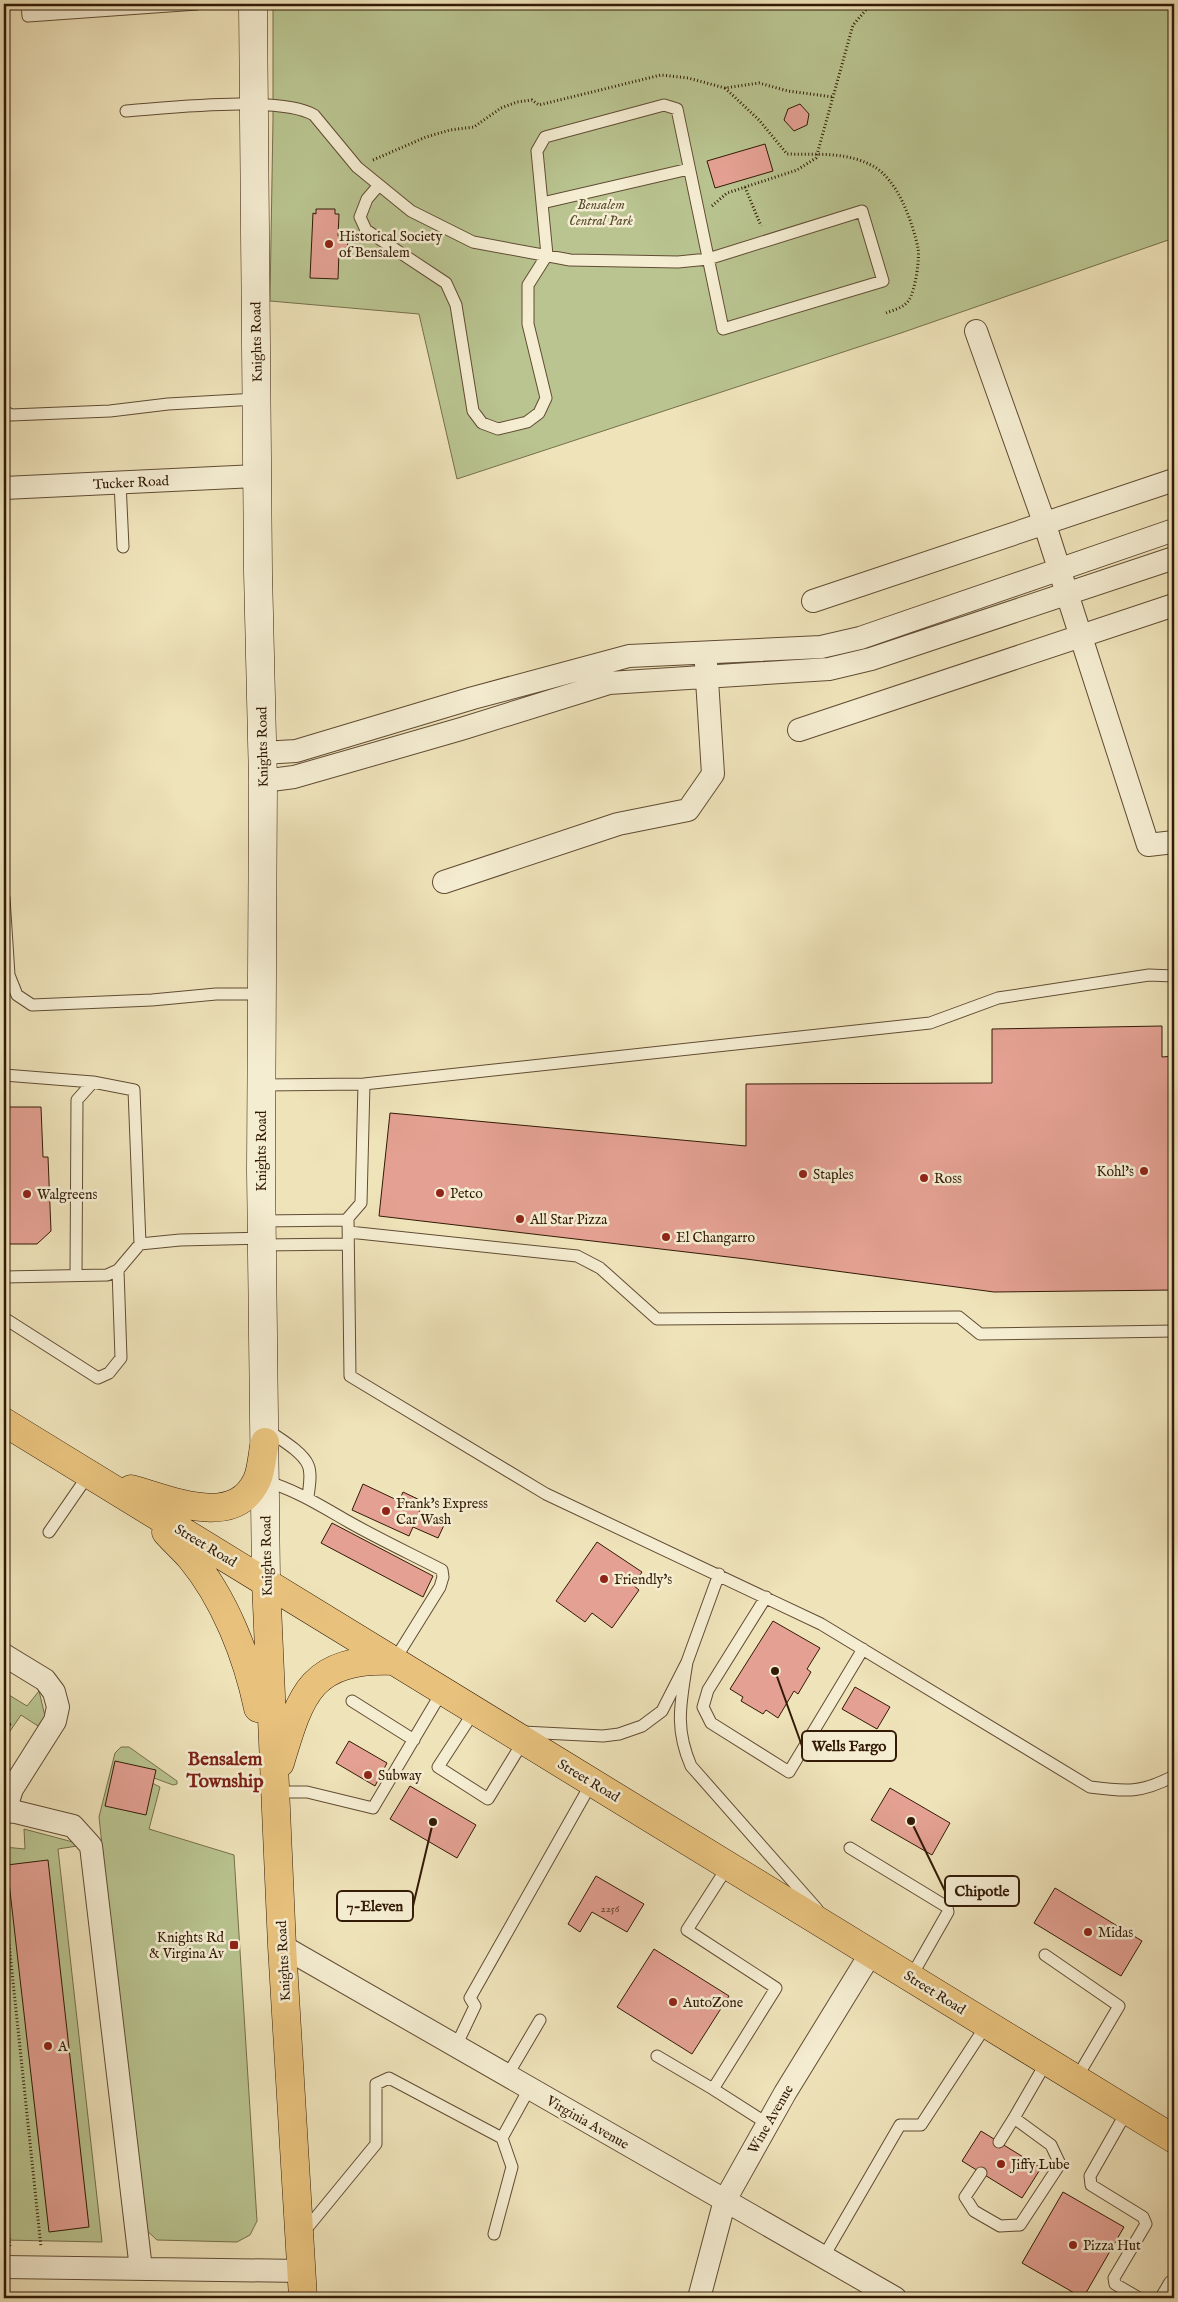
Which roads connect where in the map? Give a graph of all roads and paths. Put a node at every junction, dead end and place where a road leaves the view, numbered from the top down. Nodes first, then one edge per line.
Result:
1 (28, 4) edge
2 (197, 4) edge
3 (253, 4) edge
4 (871, 4) edge
5 (725, 88) junction
6 (833, 97) junction
7 (254, 104) junction
8 (126, 110) dead end
9 (818, 153) junction
10 (357, 167) junction
11 (690, 168) junction
12 (379, 185) junction
13 (745, 187) junction
14 (542, 203) junction
15 (699, 216) junction
16 (766, 241) junction
17 (547, 255) junction
18 (708, 259) junction
19 (886, 313) dead end
20 (976, 331) dead end
21 (257, 399) junction
22 (4, 411) edge
23 (258, 476) junction
24 (1174, 480) edge
25 (120, 482) junction
26 (4, 488) edge
27 (1044, 522) junction
28 (1174, 530) edge
29 (124, 547) dead end
30 (1174, 558) edge
31 (1058, 569) junction
32 (1067, 595) junction
33 (814, 601) dead end
34 (1174, 605) edge
35 (1081, 636) junction
36 (704, 653) junction
37 (708, 678) junction
38 (799, 730) dead end
39 (262, 753) junction
40 (263, 781) junction
41 (1174, 842) edge
42 (444, 882) dead end
43 (4, 898) edge
44 (1174, 976) edge
45 (262, 994) junction
46 (4, 1075) edge
47 (93, 1082) junction
48 (364, 1084) junction
49 (262, 1085) junction
50 (348, 1226) junction
51 (262, 1235) junction
52 (140, 1244) junction
53 (348, 1244) junction
54 (118, 1270) junction
55 (76, 1275) junction
56 (4, 1276) edge
57 (4, 1318) edge
58 (1174, 1331) edge
59 (4, 1422) edge
60 (265, 1435) junction
61 (93, 1477) junction
62 (265, 1481) junction
63 (308, 1497) junction
64 (128, 1498) junction
65 (49, 1532) dead end
66 (719, 1574) junction
67 (266, 1582) junction
68 (766, 1597) junction
69 (862, 1649) junction
70 (4, 1655) edge
71 (394, 1661) junction
72 (686, 1662) junction
73 (443, 1690) junction
74 (352, 1701) dead end
75 (475, 1710) junction
76 (516, 1736) junction
77 (414, 1740) junction
78 (1174, 1776) edge
79 (592, 1782) junction
80 (274, 1788) junction
81 (4, 1811) edge
82 (850, 1848) dead end
83 (728, 1866) junction
84 (4, 1896) edge
85 (836, 1932) junction
86 (282, 1946) junction
87 (871, 1953) junction
88 (1045, 1955) dead end
89 (911, 1978) junction
90 (540, 2020) dead end
91 (987, 2024) junction
92 (456, 2046) junction
93 (657, 2056) dead end
94 (1047, 2061) junction
95 (508, 2076) junction
96 (1076, 2079) junction
97 (529, 2088) junction
98 (713, 2089) junction
99 (1127, 2110) junction
100 (1014, 2118) junction
101 (768, 2124) junction
102 (502, 2138) junction
103 (1174, 2139) edge
104 (999, 2142) dead end
105 (981, 2172) dead end
106 (4, 2186) edge
107 (725, 2200) junction
108 (494, 2234) dead end
109 (299, 2238) junction
110 (824, 2256) junction
111 (8, 2267) edge
112 (43, 2268) junction
113 (141, 2269) junction
114 (301, 2271) junction
115 (1174, 2286) edge
116 (303, 2298) edge
117 (699, 2298) edge
118 (895, 2298) edge
119 (1139, 2298) edge
120 (1167, 2298) edge

1 - 2 lane
3 - 7 main road, Knights Road
4 - 6 path
5 - 6 path
5 - 9 path
5 - 10 path
6 - 9 path
7 - 8 lane
7 - 10 lane
7 - 21 main road, Knights Road
9 - 13 path
9 - 19 path
10 - 12 lane
11 - 14 lane
11 - 14 lane
11 - 15 lane
12 - 17 lane
12 - 17 lane
13 - 15 path
13 - 16 path
14 - 17 lane
15 - 18 lane
16 - 18 lane
16 - 18 lane
17 - 18 lane
20 - 27 street
21 - 22 lane
21 - 23 main road, Knights Road
23 - 25 street, Tucker Road
23 - 39 main road, Knights Road
24 - 27 street
25 - 26 street, Tucker Road
25 - 29 lane
27 - 31 street
27 - 33 street
28 - 31 street
30 - 32 street
31 - 32 street
31 - 36 street
32 - 35 street
32 - 37 street
34 - 35 street
35 - 38 street
35 - 41 street
36 - 37 street
36 - 39 street
37 - 40 street
37 - 42 street
39 - 40 main road, Knights Road
40 - 45 main road, Knights Road
43 - 45 lane
44 - 48 lane
45 - 49 main road, Knights Road
46 - 47 lane
47 - 52 lane
47 - 55 lane
48 - 49 lane
48 - 50 lane
49 - 51 main road, Knights Road
50 - 51 lane
50 - 53 lane
50 - 58 lane
51 - 52 lane
51 - 53 lane
51 - 60 main road, Knights Road
52 - 54 lane
53 - 66 lane
54 - 55 lane
54 - 57 lane
55 - 56 lane
59 - 61 main road, Street Road
60 - 61 main road
60 - 62 main road, Knights Road
60 - 63 lane
61 - 64 main road, Street Road
61 - 65 lane
62 - 63 lane
62 - 67 main road, Knights Road
63 - 71 lane
64 - 67 main road, Street Road
64 - 80 main road
66 - 68 lane
66 - 72 lane
67 - 71 main road, Street Road
67 - 80 main road, Knights Road
68 - 69 lane
68 - 69 lane
69 - 78 lane
70 - 81 street
71 - 73 main road, Street Road
71 - 80 main road
72 - 76 lane
72 - 85 lane
73 - 75 main road, Street Road
73 - 77 lane
74 - 77 lane
75 - 76 main road, Street Road
75 - 76 lane
76 - 79 main road, Street Road
77 - 80 lane
79 - 83 main road, Street Road
79 - 92 lane
80 - 86 main road, Knights Road
81 - 113 street
82 - 89 lane
83 - 85 main road, Street Road
83 - 98 lane
84 - 112 path
85 - 87 main road, Street Road
86 - 92 street, Virginia Avenue
86 - 109 main road, Knights Road
87 - 89 main road, Street Road
87 - 101 street, Wine Avenue
88 - 96 lane
89 - 91 main road, Street Road
90 - 95 lane
91 - 94 main road, Street Road
91 - 110 lane
92 - 95 street, Virginia Avenue
93 - 98 lane
94 - 96 main road, Street Road
94 - 100 lane
95 - 97 street, Virginia Avenue
96 - 99 main road, Street Road
97 - 102 lane
97 - 107 street, Virginia Avenue
98 - 101 lane
99 - 103 main road, Street Road
99 - 119 lane
100 - 104 lane
100 - 105 lane
101 - 107 street, Wine Avenue
102 - 108 lane
102 - 109 lane
106 - 111 path
107 - 110 street, Virginia Avenue
107 - 117 street, Wine Avenue
109 - 114 main road, Knights Road
110 - 118 street, Virginia Avenue
111 - 112 street
112 - 113 street
113 - 114 street
114 - 116 main road, Knights Road
115 - 120 street

